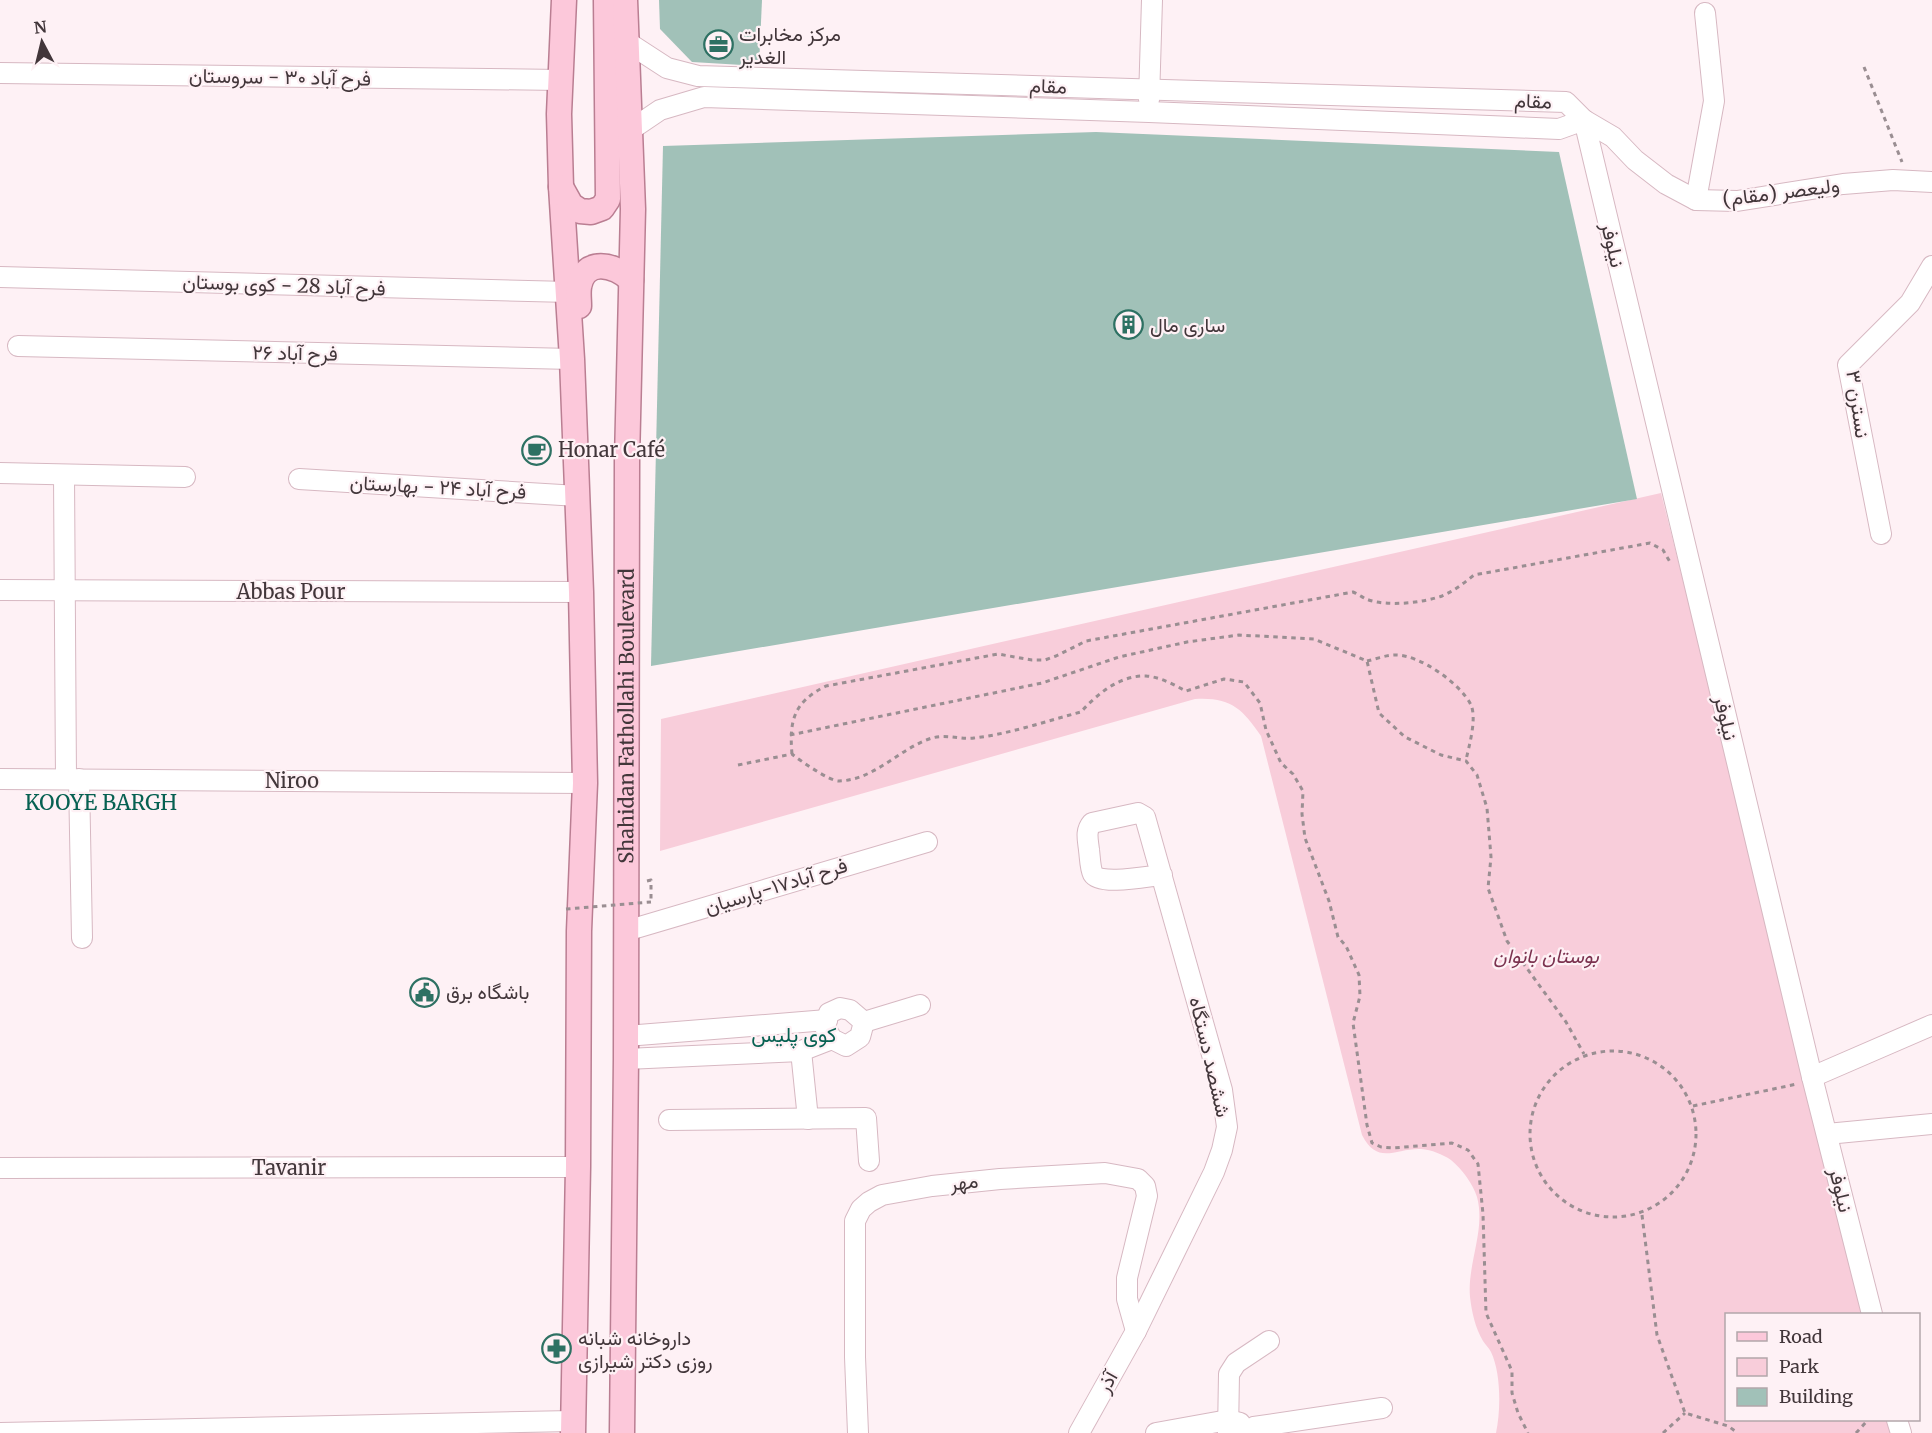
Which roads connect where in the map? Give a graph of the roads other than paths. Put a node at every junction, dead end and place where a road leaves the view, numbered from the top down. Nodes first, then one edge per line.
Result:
1 (564, 0) edge
2 (606, 0) edge
3 (625, 0) edge
4 (1152, 0) edge
5 (1705, 13) dead end
6 (627, 42) junction
7 (0, 73) edge
8 (560, 81) junction
9 (1150, 88) junction
10 (1149, 112) junction
11 (1584, 120) junction
12 (629, 131) junction
13 (1932, 182) edge
14 (561, 187) junction
15 (1696, 200) junction
16 (1932, 266) edge
17 (0, 277) edge
18 (631, 280) junction
19 (569, 292) junction
20 (18, 346) dead end
21 (572, 359) junction
22 (575, 426) junction
23 (0, 474) edge
24 (64, 475) junction
25 (185, 477) dead end
26 (299, 479) dead end
27 (578, 496) junction
28 (1881, 534) dead end
29 (0, 590) edge
30 (66, 591) junction
31 (581, 592) junction
32 (0, 779) edge
33 (73, 779) junction
34 (585, 783) junction
35 (927, 842) dead end
36 (1162, 875) dead end
37 (626, 931) junction
38 (82, 939) dead end
39 (921, 1005) dead end
40 (827, 1020) junction
41 (864, 1022) junction
42 (1932, 1025) edge
43 (832, 1040) junction
44 (626, 1047) junction
45 (801, 1051) junction
46 (1806, 1080) junction
47 (808, 1119) junction
48 (669, 1120) dead end
49 (1932, 1124) edge
50 (1827, 1134) junction
51 (869, 1161) dead end
52 (578, 1167) junction
53 (0, 1168) edge
54 (1872, 1313) edge
55 (1136, 1331) junction
56 (1269, 1341) dead end
57 (1382, 1408) dead end
58 (573, 1427) edge
59 (1241, 1429) edge
60 (0, 1433) edge
61 (621, 1433) edge
62 (858, 1433) edge
63 (1079, 1433) edge
64 (1156, 1433) edge

1 - 8 main road
2 - 14 main road
3 - 6 main road, Shahidan Fathollahi Boulevard
4 - 9 street
5 - 15 street
6 - 9 street, مقام
6 - 12 main road, Shahidan Fathollahi Boulevard
7 - 8 street, فرح آباد ۳۰ - سروستان
8 - 14 main road
9 - 10 street
9 - 11 street, مقام
10 - 11 street, مقام
10 - 12 street, مقام
11 - 15 street, ولیعصر (مقام)
11 - 46 street, نیلوفر
12 - 18 main road, Shahidan Fathollahi Boulevard
13 - 15 street, ولیعصر (مقام)
14 - 19 main road
16 - 28 street, نسترن ۳
17 - 19 street, فرح آباد 28 - کوی بوستان
18 - 22 main road
18 - 37 main road, Shahidan Fathollahi Boulevard
19 - 21 main road
20 - 21 street, فرح آباد ۲۶
21 - 22 main road
22 - 27 main road
23 - 24 street
24 - 25 street
24 - 30 street
26 - 27 street, فرح آباد ۲۴ - بهارستان
27 - 31 main road
29 - 30 street, Abbas Pour
30 - 31 street, Abbas Pour
30 - 33 street
31 - 34 main road
32 - 33 street, Niroo
33 - 34 street, Niroo
33 - 38 street
34 - 52 main road
35 - 37 street, فرح آباد۱۷-پارسیان
36 - 55 street, ششصد دستگاه
37 - 44 main road, Shahidan Fathollahi Boulevard
39 - 41 street
40 - 41 street
40 - 43 street
40 - 44 street
41 - 43 street
42 - 46 street
43 - 45 street
44 - 45 street
44 - 61 main road, Shahidan Fathollahi Boulevard
45 - 47 street
46 - 50 street, نیلوفر
47 - 48 street
47 - 51 street
49 - 50 street
50 - 54 street, نیلوفر
52 - 53 street, Tavanir
52 - 58 main road
55 - 62 street, مهر
55 - 63 street, آذر
56 - 59 street
57 - 59 street
58 - 60 street
59 - 64 street

